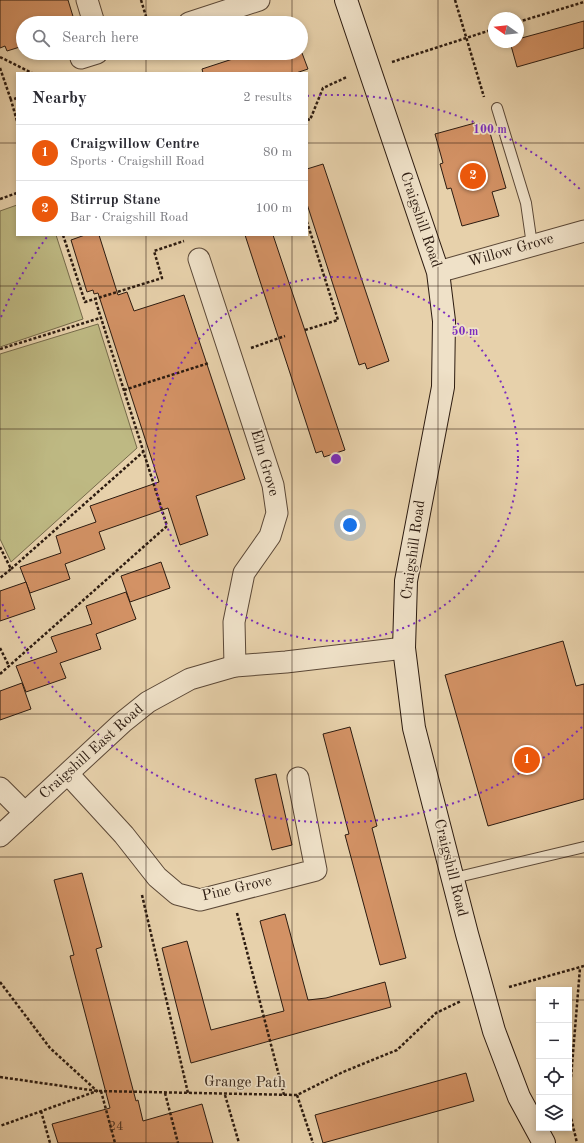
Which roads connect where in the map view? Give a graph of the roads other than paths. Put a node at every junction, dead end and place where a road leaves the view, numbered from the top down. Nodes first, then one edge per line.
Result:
1 (87, 0) edge
2 (258, 0) edge
3 (346, 0) edge
4 (92, 16) edge
5 (210, 16) edge
6 (497, 108) road end
7 (584, 231) edge
8 (532, 245) junction
9 (199, 259) dead end
10 (438, 272) junction
11 (404, 648) junction
12 (235, 666) junction
13 (68, 774) junction
14 (298, 778) dead end
15 (0, 788) edge
16 (25, 813) junction
17 (0, 836) edge
18 (584, 847) edge
19 (454, 878) junction
20 (544, 1143) edge

1 - 4 street
2 - 5 street
3 - 10 street, Craigshill Road
6 - 8 lane
7 - 8 street, Willow Grove
8 - 10 street, Willow Grove
9 - 12 street, Elm Grove
10 - 11 street, Craigshill Road
11 - 12 street, Craigshill East Road
11 - 19 street, Craigshill Road
12 - 13 street, Craigshill East Road
13 - 14 street, Pine Grove
13 - 16 street, Craigshill East Road
15 - 16 street
16 - 17 street, Craigshill East Road
18 - 19 lane
19 - 20 street, Craigshill Road

